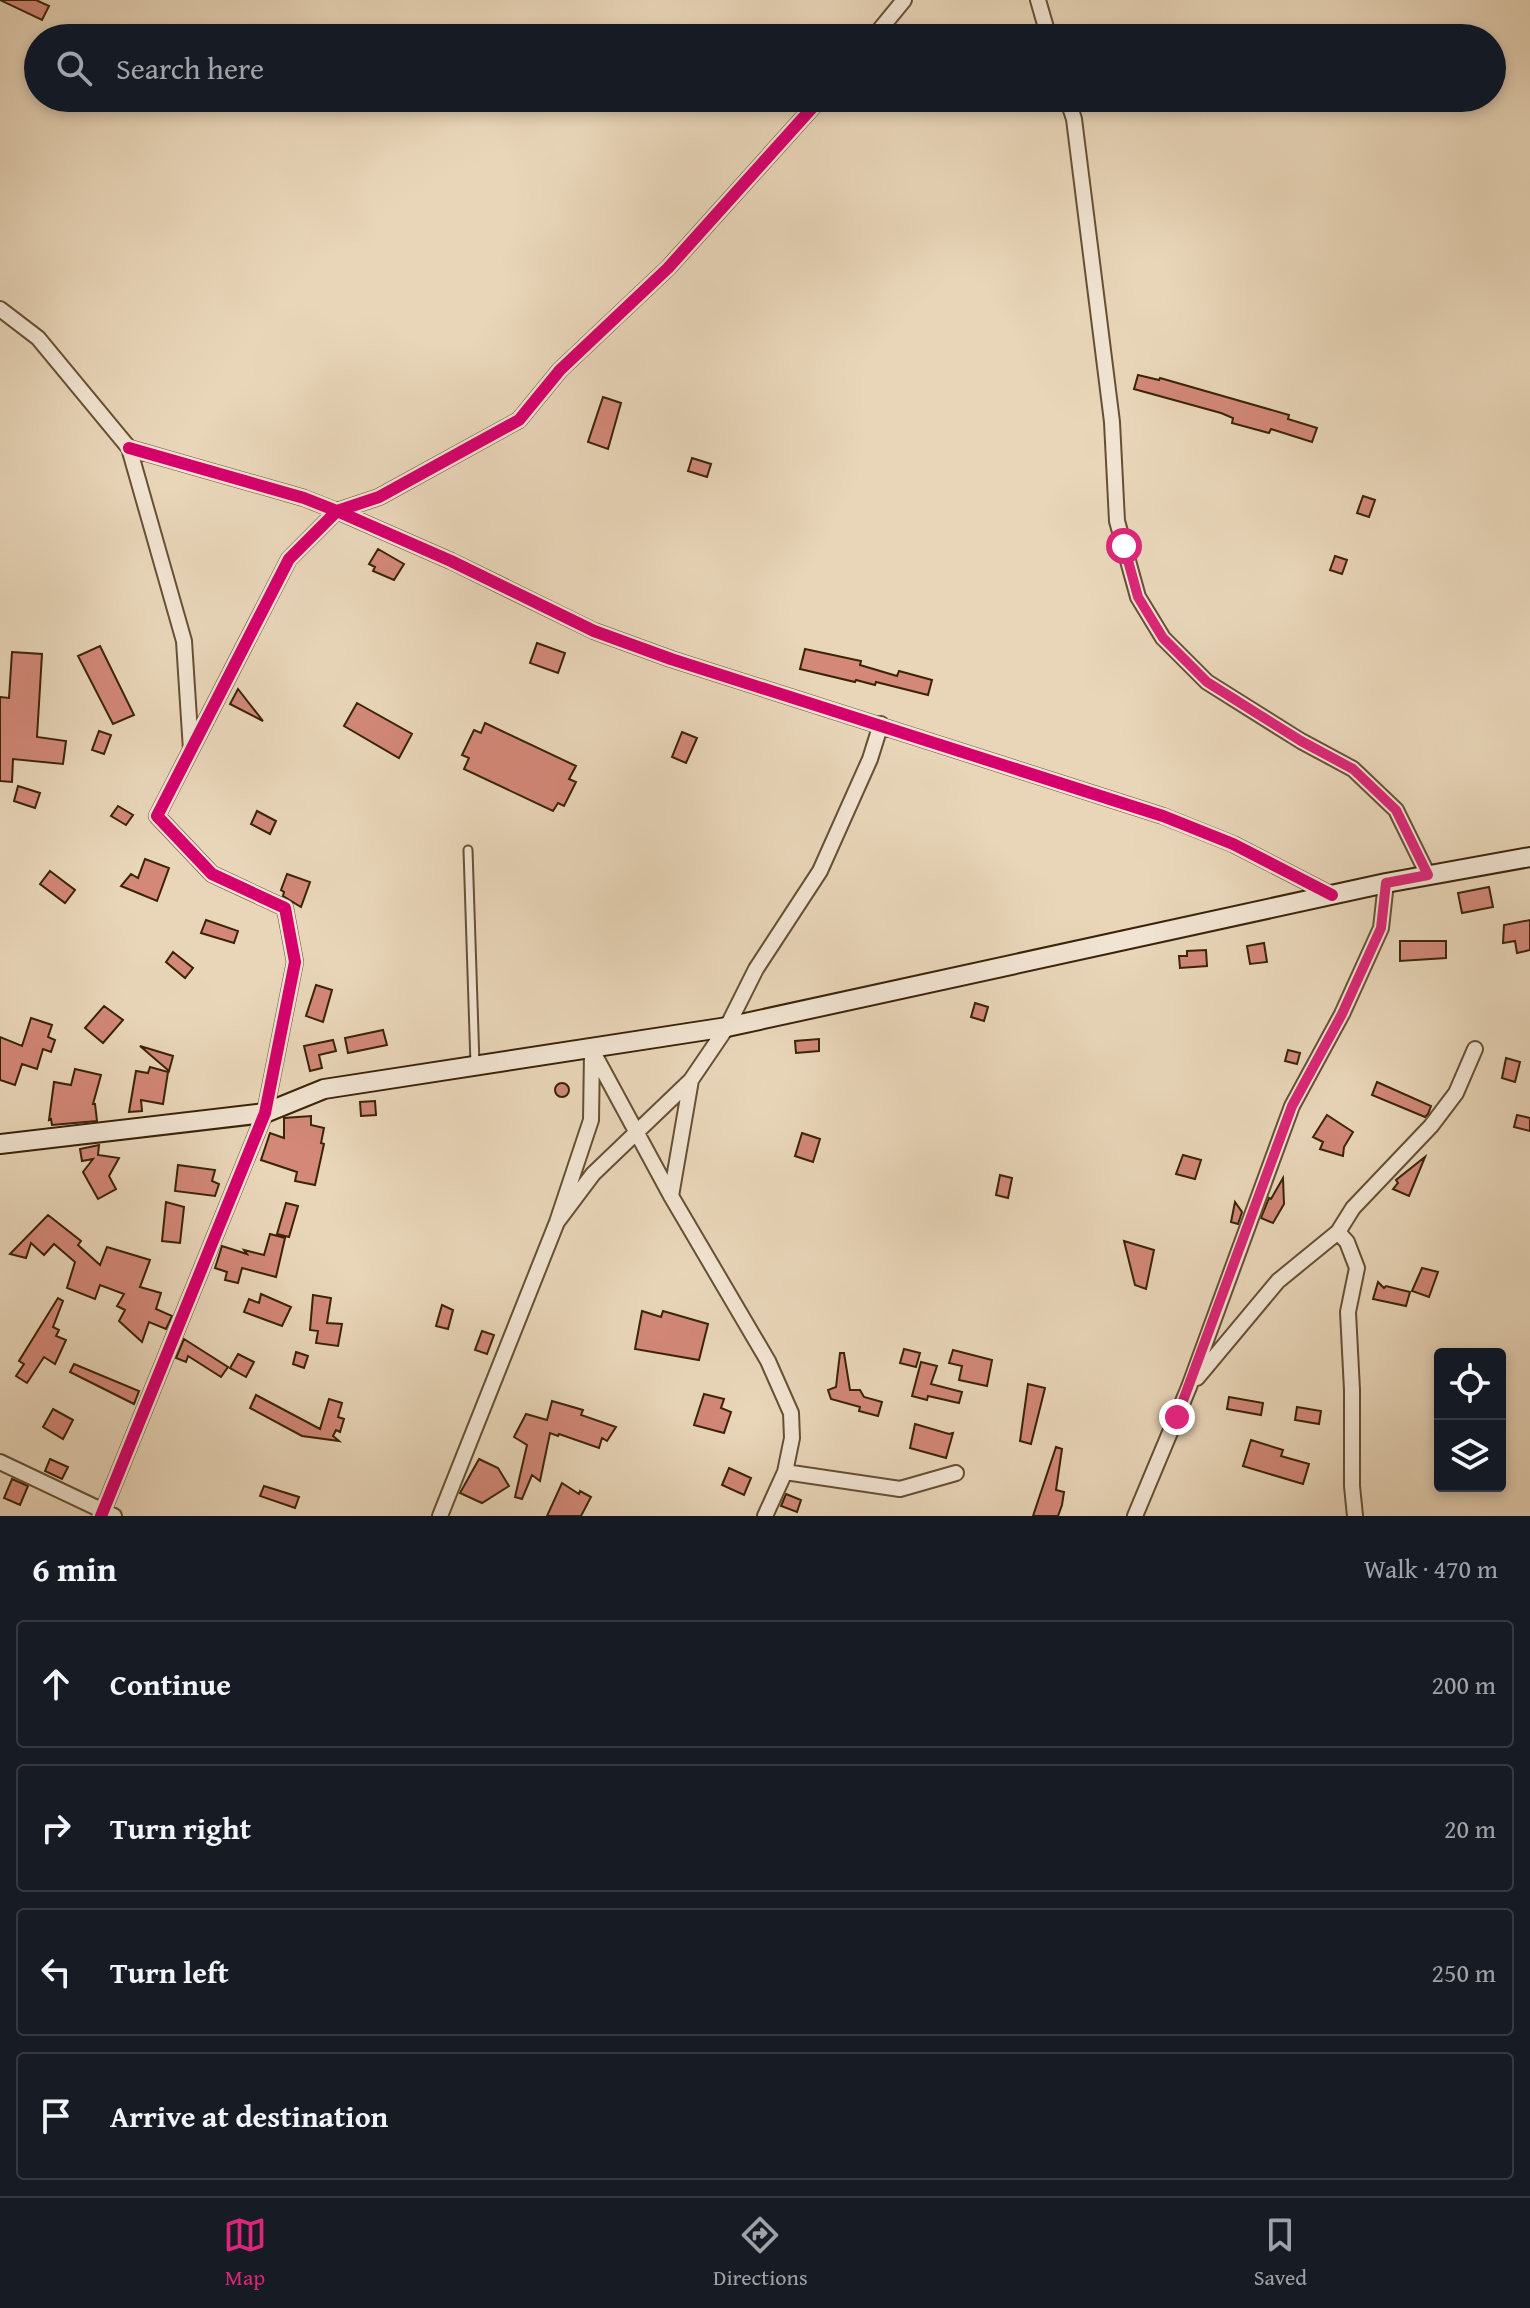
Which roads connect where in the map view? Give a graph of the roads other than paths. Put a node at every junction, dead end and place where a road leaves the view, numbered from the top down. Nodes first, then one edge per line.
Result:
1 (904, 0) edge
2 (1038, 0) edge
3 (884, 24) edge
4 (1045, 24) edge
5 (808, 112) edge
6 (1072, 112) edge
7 (0, 309) edge
8 (129, 448) junction
9 (337, 511) junction
10 (881, 724) junction
11 (191, 750) junction
12 (468, 850) dead end
13 (1530, 857) edge
14 (1428, 875) junction
15 (1386, 883) junction
16 (1332, 895) junction
17 (727, 1027) junction
18 (1475, 1049) dead end
19 (592, 1050) junction
20 (475, 1067) junction
21 (691, 1080) junction
22 (265, 1113) junction
23 (637, 1130) junction
24 (0, 1144) edge
25 (671, 1196) junction
26 (557, 1222) junction
27 (1338, 1232) junction
28 (1189, 1387) junction
29 (0, 1462) edge
30 (785, 1472) junction
31 (956, 1473) dead end
32 (106, 1514) edge
33 (440, 1516) edge
34 (765, 1516) edge
35 (1135, 1516) edge
36 (1355, 1516) edge

1 - 3 street
2 - 4 street
5 - 9 street
6 - 14 street
7 - 8 street
8 - 9 street
8 - 11 street
9 - 10 street
9 - 11 street
10 - 16 street
10 - 17 street
11 - 22 street
12 - 20 lane
13 - 14 main road
14 - 15 main road
15 - 16 main road
15 - 28 street
16 - 17 main road
17 - 19 main road
17 - 21 street
18 - 27 street
19 - 20 main road
19 - 23 street
19 - 26 street
20 - 22 main road
21 - 23 street
21 - 25 street
22 - 24 main road
22 - 32 street
23 - 25 street
23 - 26 street
25 - 30 street
26 - 33 street
27 - 28 street
27 - 36 street
28 - 35 street
29 - 32 street
30 - 31 street
30 - 34 street

